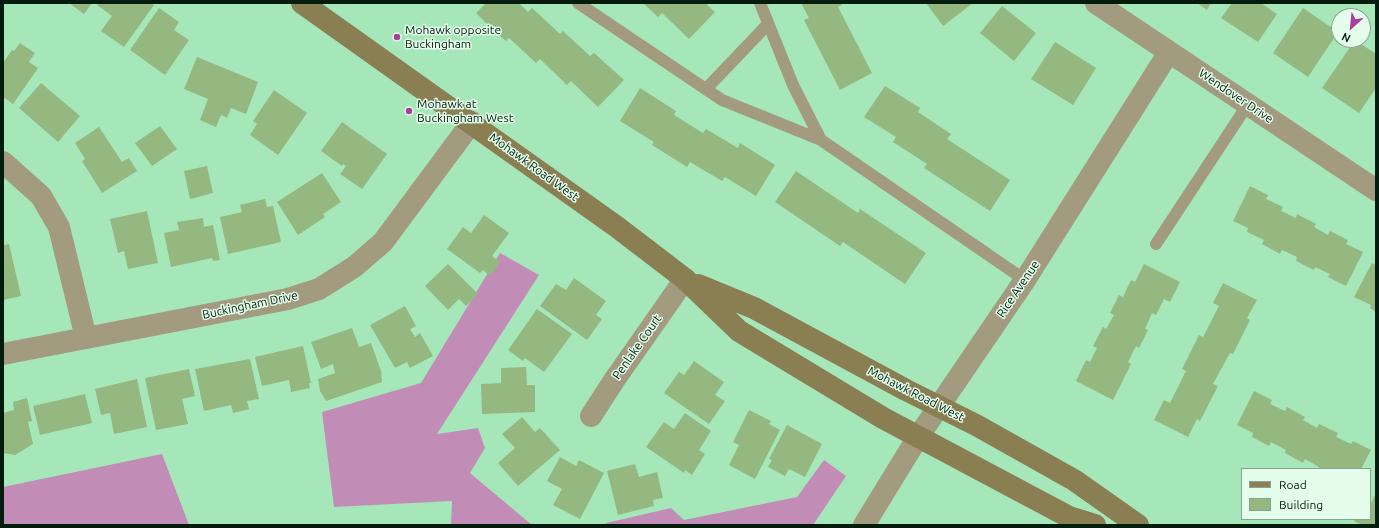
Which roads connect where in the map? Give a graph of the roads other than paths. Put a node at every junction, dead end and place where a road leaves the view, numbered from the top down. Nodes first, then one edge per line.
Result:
1 (302, 3) edge
2 (578, 3) edge
3 (760, 3) edge
4 (1096, 3) edge
5 (768, 24) junction
6 (1169, 52) junction
7 (706, 89) junction
8 (1248, 104) junction
9 (472, 122) junction
10 (821, 140) junction
11 (3, 162) edge
12 (1376, 190) edge
13 (1156, 244) dead end
14 (685, 279) junction
15 (1026, 280) junction
16 (86, 338) junction
17 (3, 354) edge
18 (939, 406) junction
19 (592, 416) dead end
20 (918, 438) junction
21 (864, 525) edge
22 (1095, 525) edge
23 (1138, 525) edge

1 - 9 main road, Mohawk Road West
2 - 7 lane
3 - 5 lane
4 - 6 street, Wendover Drive
5 - 7 lane
5 - 10 lane
6 - 8 street, Wendover Drive
6 - 15 street, Rice Avenue
7 - 10 lane
8 - 12 street, Wendover Drive
8 - 13 lane
9 - 14 main road, Mohawk Road West
9 - 16 street, Buckingham Drive
10 - 15 lane
11 - 16 street
14 - 18 main road, Mohawk Road West
14 - 19 street, Penlake Court
14 - 20 main road, Mohawk Road West
15 - 18 street, Rice Avenue
16 - 17 street, Buckingham Drive
18 - 20 street, Rice Avenue
18 - 23 main road, Mohawk Road West
20 - 21 street, Rice Avenue
20 - 22 main road, Mohawk Road West

